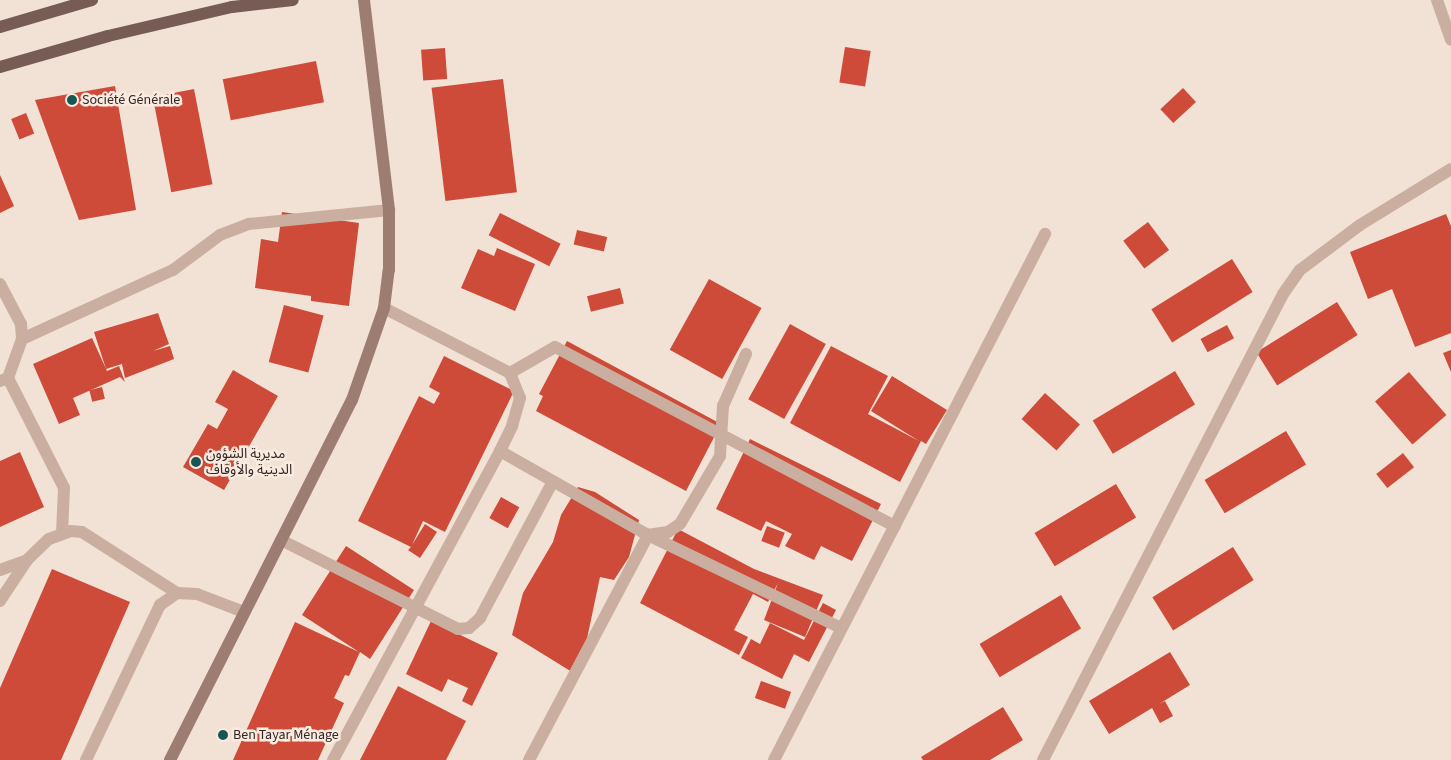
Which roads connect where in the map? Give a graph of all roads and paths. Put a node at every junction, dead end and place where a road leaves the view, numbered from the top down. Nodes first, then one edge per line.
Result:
1 (92, 0) edge
2 (293, 0) edge
3 (364, 0) edge
4 (1437, 0) edge
5 (0, 27) edge
6 (1451, 40) edge
7 (0, 66) edge
8 (1451, 169) edge
9 (389, 210) junction
10 (1045, 234) dead end
11 (0, 284) edge
12 (384, 308) junction
13 (22, 338) junction
14 (746, 354) dead end
15 (510, 373) junction
16 (4, 379) edge
17 (721, 437) junction
18 (500, 450) junction
19 (553, 481) junction
20 (895, 526) junction
21 (62, 533) junction
22 (648, 535) junction
23 (281, 540) junction
24 (27, 560) junction
25 (0, 570) edge
26 (177, 593) junction
27 (0, 601) edge
28 (417, 605) junction
29 (244, 612) junction
30 (841, 628) junction
31 (86, 760) edge
32 (170, 760) edge
33 (333, 760) edge
34 (529, 760) edge
35 (774, 760) edge
36 (1043, 760) edge

1 - 5 main road
2 - 7 main road
3 - 9 main road
4 - 6 street
8 - 36 street
9 - 12 main road
9 - 13 street
10 - 20 street
11 - 13 street
12 - 15 street
12 - 23 main road
13 - 16 street
14 - 17 street
15 - 17 street
15 - 18 street
16 - 21 street
17 - 20 street
17 - 22 street
18 - 19 street
18 - 28 street
19 - 22 street
19 - 28 street
20 - 30 street
21 - 24 street
21 - 26 street
22 - 30 street
22 - 34 street
23 - 28 street
23 - 29 main road
24 - 25 street
24 - 27 street
26 - 29 street
26 - 31 street
28 - 33 street
29 - 32 main road
30 - 35 street

